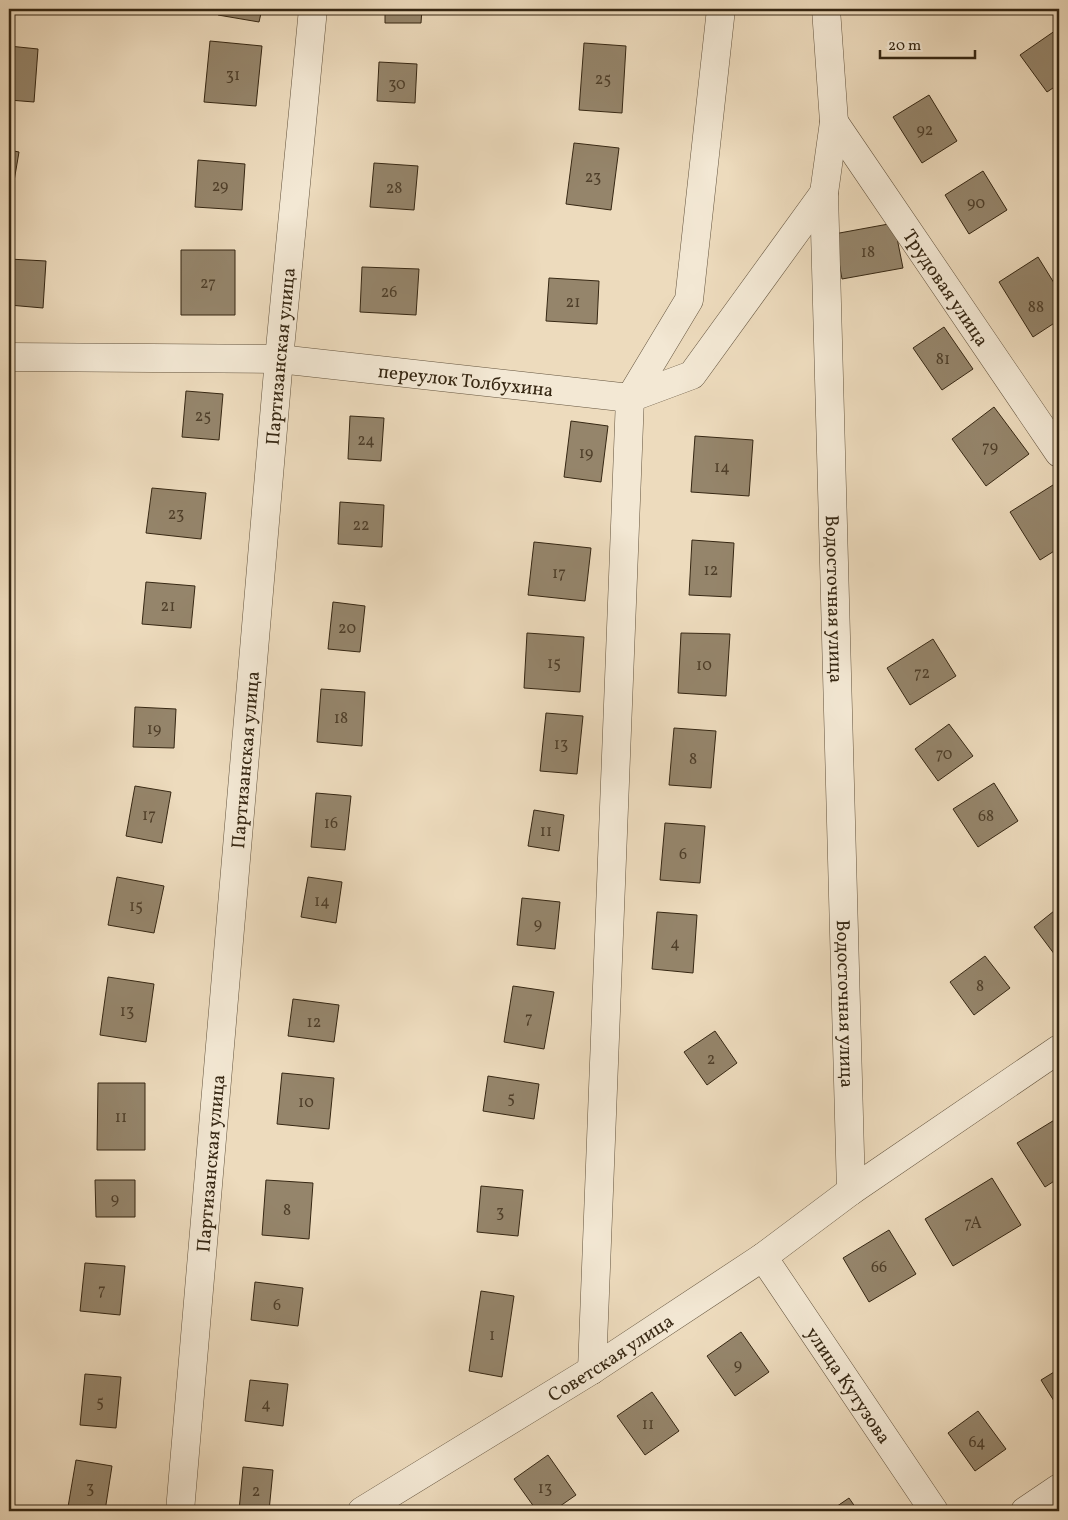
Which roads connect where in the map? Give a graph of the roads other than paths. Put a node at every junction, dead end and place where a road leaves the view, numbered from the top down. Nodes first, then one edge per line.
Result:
1 (313, 9) edge
2 (721, 9) edge
3 (826, 9) edge
4 (834, 122) junction
5 (824, 192) junction
6 (9, 357) edge
7 (279, 359) junction
8 (630, 398) junction
9 (1059, 453) edge
10 (1059, 1049) edge
11 (851, 1191) junction
12 (763, 1257) junction
13 (592, 1370) junction
14 (1059, 1488) edge
15 (180, 1511) edge
16 (362, 1511) edge
17 (934, 1511) edge
18 (1025, 1511) edge

1 - 7 street, Партизанская улица
2 - 8 street
3 - 4 street, Водосточная улица
4 - 5 street, Водосточная улица
4 - 9 street, Трудовая улица
5 - 8 street, переулок Толбухина
5 - 11 street, Водосточная улица
6 - 7 street, переулок Толбухина
7 - 8 street, переулок Толбухина
7 - 15 street, Партизанская улица
8 - 13 street
10 - 11 street, Советская улица
11 - 12 street, Советская улица
12 - 13 street, Советская улица
12 - 17 street, улица Кутузова
13 - 16 street, Советская улица
14 - 18 street

